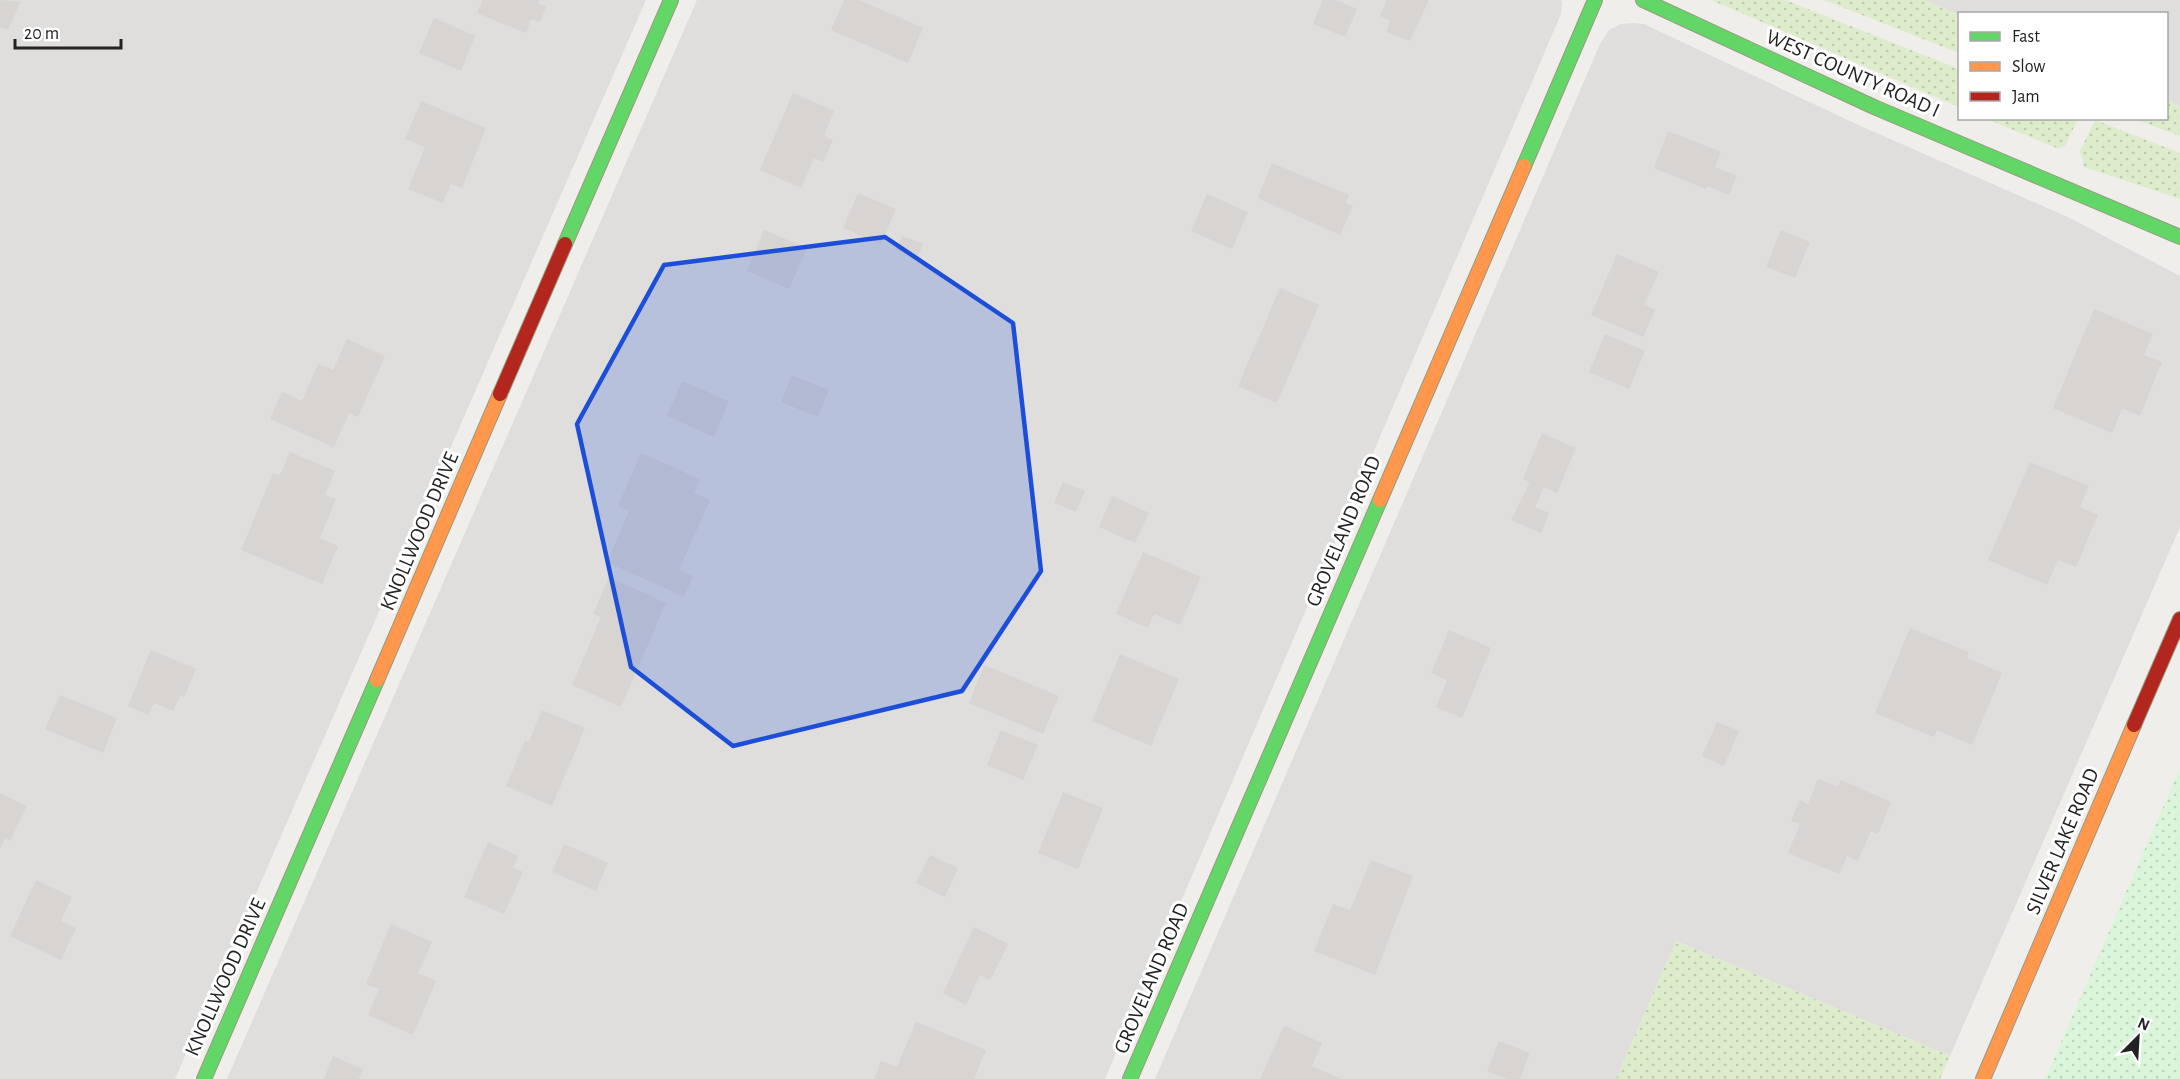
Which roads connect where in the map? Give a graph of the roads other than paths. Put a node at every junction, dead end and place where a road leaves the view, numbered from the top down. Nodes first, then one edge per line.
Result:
1 (671, 0) edge
2 (1595, 0) edge
3 (1643, 0) edge
4 (2180, 237) edge
5 (2180, 619) edge
6 (204, 1079) edge
7 (1130, 1079) edge
8 (1983, 1079) edge

1 - 6 street, KNOLLWOOD DRIVE
2 - 7 street, GROVELAND ROAD
3 - 4 street, WEST COUNTY ROAD I
5 - 8 street, SILVER LAKE ROAD

